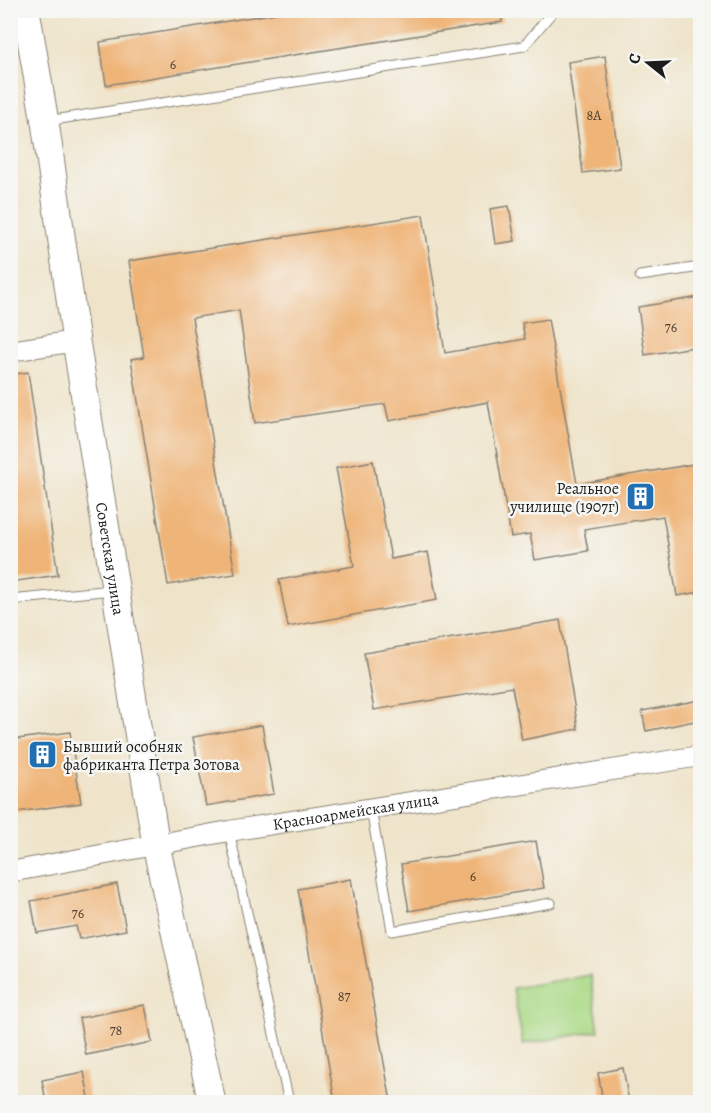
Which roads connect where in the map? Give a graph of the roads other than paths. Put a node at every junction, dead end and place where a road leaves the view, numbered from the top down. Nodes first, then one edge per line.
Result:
1 (26, 10) edge
2 (554, 10) edge
3 (45, 122) junction
4 (700, 267) edge
5 (640, 276) dead end
6 (76, 341) junction
7 (10, 351) edge
8 (115, 589) junction
9 (10, 600) edge
10 (700, 756) edge
11 (371, 809) junction
12 (230, 831) junction
13 (156, 845) junction
14 (10, 872) edge
15 (551, 903) dead end
16 (212, 1102) edge
17 (289, 1102) edge

1 - 3 street, Советская улица
2 - 3 lane
3 - 6 street, Советская улица
4 - 5 lane
6 - 7 street
6 - 8 street, Советская улица
8 - 9 lane
8 - 13 street, Советская улица
10 - 11 street, Красноармейская улица
11 - 12 street, Красноармейская улица
11 - 15 lane
12 - 13 street, Красноармейская улица
12 - 17 lane
13 - 14 street, Красноармейская улица
13 - 16 street, Советская улица

